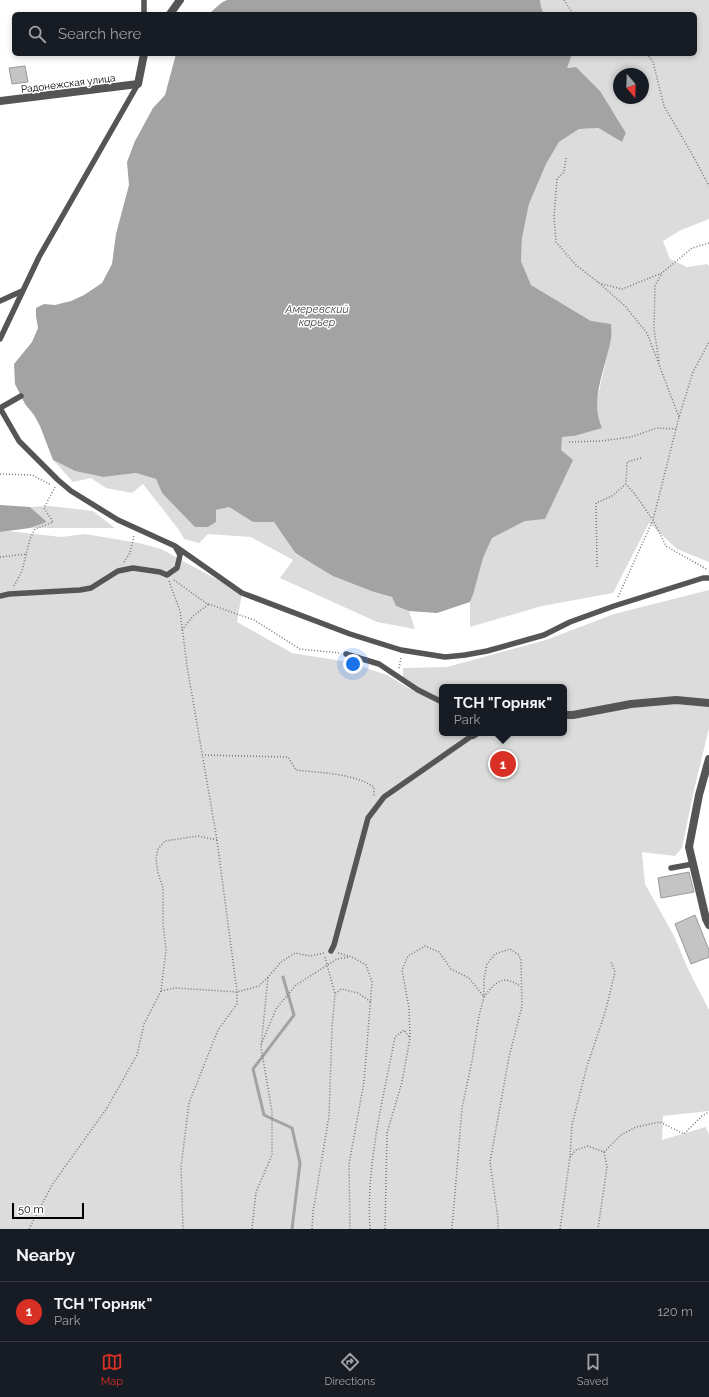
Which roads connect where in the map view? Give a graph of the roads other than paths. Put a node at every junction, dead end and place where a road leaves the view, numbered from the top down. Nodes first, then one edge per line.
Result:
1 (144, 0) edge
2 (180, 0) edge
3 (144, 12) edge
4 (171, 12) edge
5 (144, 56) edge
6 (138, 84) junction
7 (0, 101) edge
8 (22, 291) junction
9 (0, 301) edge
10 (0, 339) edge
11 (21, 396) dead end
12 (0, 408) edge
13 (175, 546) junction
14 (709, 578) edge
15 (0, 596) edge
16 (346, 654) road end
17 (439, 700) edge
18 (709, 703) edge
19 (567, 715) edge
20 (470, 736) edge
21 (709, 759) edge
22 (693, 864) junction
23 (670, 868) dead end
24 (709, 925) edge
25 (331, 951) road end

1 - 3 lane
2 - 4 street
5 - 6 street
6 - 7 street, Радонежская улица
6 - 8 lane
8 - 9 lane
8 - 10 lane
11 - 12 lane
12 - 13 lane
13 - 14 lane
13 - 15 lane
16 - 17 lane
18 - 19 street
20 - 25 lane
21 - 22 street
22 - 23 lane
22 - 24 street

